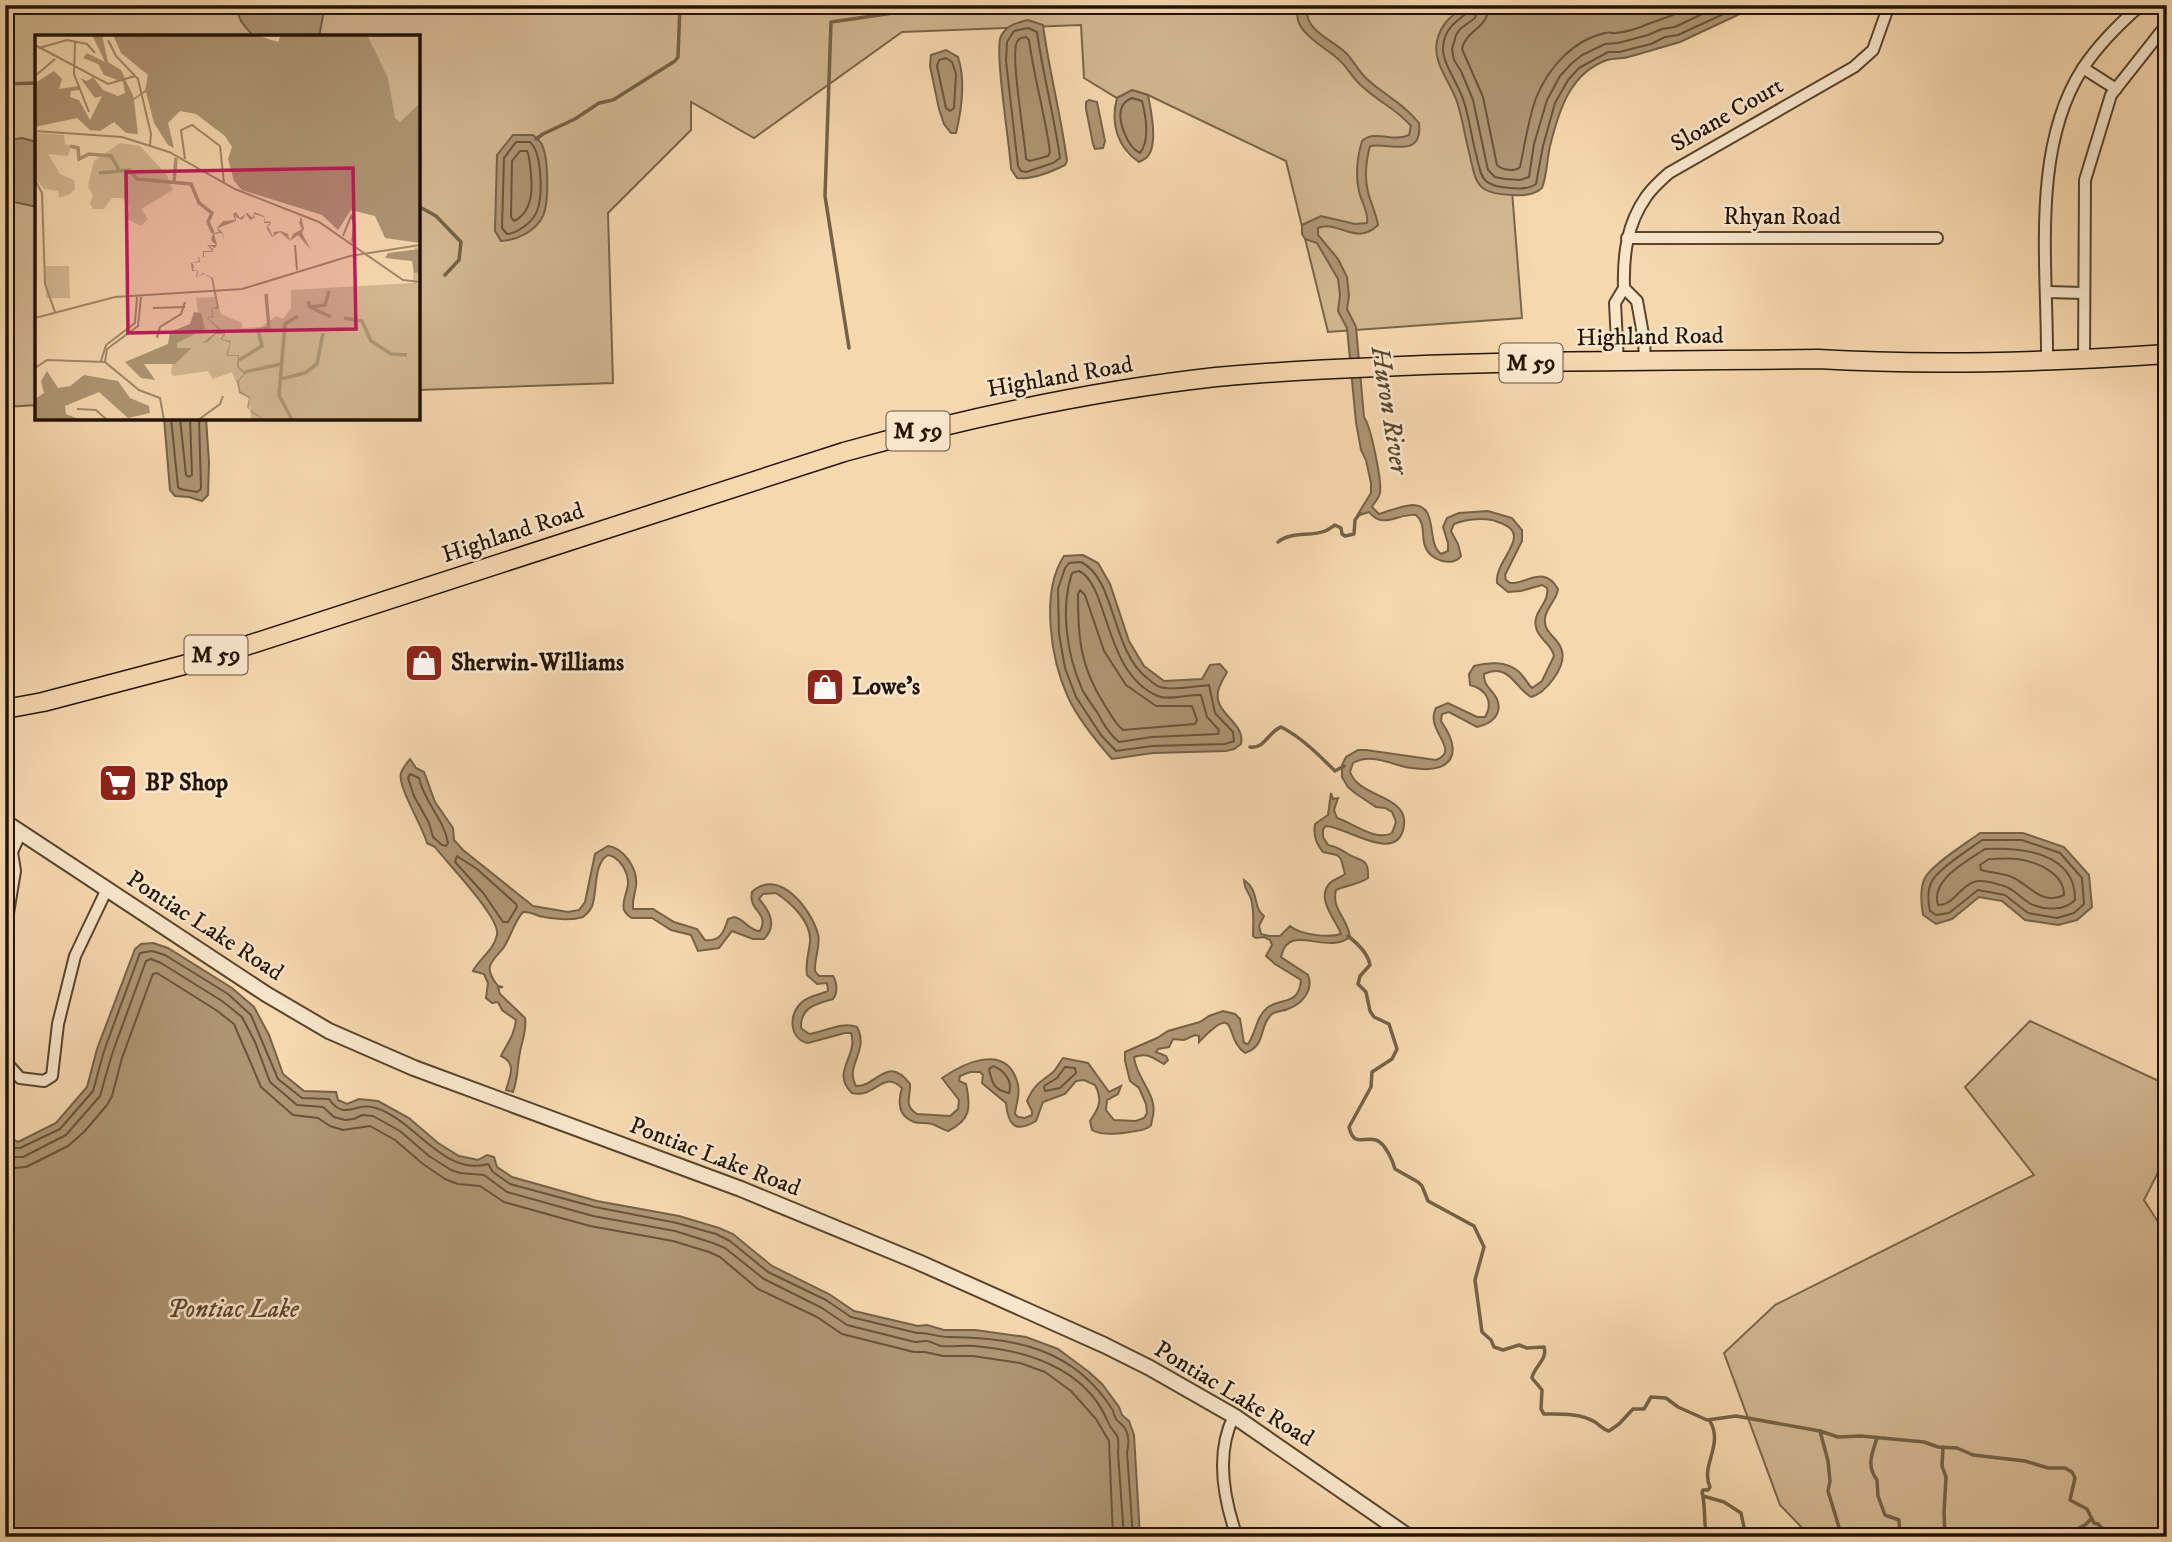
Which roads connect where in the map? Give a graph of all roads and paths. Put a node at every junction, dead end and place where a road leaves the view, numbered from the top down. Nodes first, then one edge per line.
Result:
1 (1889, 5) edge
2 (2141, 5) edge
3 (2167, 24) edge
4 (2083, 68) junction
5 (2116, 89) junction
6 (1627, 238) junction
7 (1937, 238) dead end
8 (1624, 288) junction
9 (2047, 292) junction
10 (2084, 293) junction
11 (2167, 354) edge
12 (2084, 360) junction
13 (1618, 362) junction
14 (1645, 362) junction
15 (2047, 362) junction
16 (5, 709) edge
17 (5, 822) edge
18 (21, 832) junction
19 (8, 855) edge
20 (107, 889) junction
21 (5, 921) edge
22 (5, 1061) edge
23 (1234, 1416) junction
24 (1237, 1537) edge
25 (1409, 1537) edge

1 - 6 street, Sloane Court
2 - 4 street
3 - 5 street
4 - 5 street
4 - 9 street
5 - 10 street
6 - 7 street, Rhyan Road
6 - 8 street, Sloane Court
8 - 13 street, Sloane Court
8 - 14 street, Sloane Court
9 - 10 street
9 - 15 street
10 - 12 street
11 - 12 highway, Highland Road / M 59
12 - 15 highway, Highland Road / M 59
13 - 14 highway, Highland Road / M 59
13 - 16 highway, Highland Road / M 59
14 - 15 highway, Highland Road / M 59
17 - 18 street, Pontiac Lake Road
18 - 19 street
18 - 20 street, Pontiac Lake Road
19 - 21 street
20 - 22 street
20 - 23 street, Pontiac Lake Road
23 - 24 street
23 - 25 street, Pontiac Lake Road

